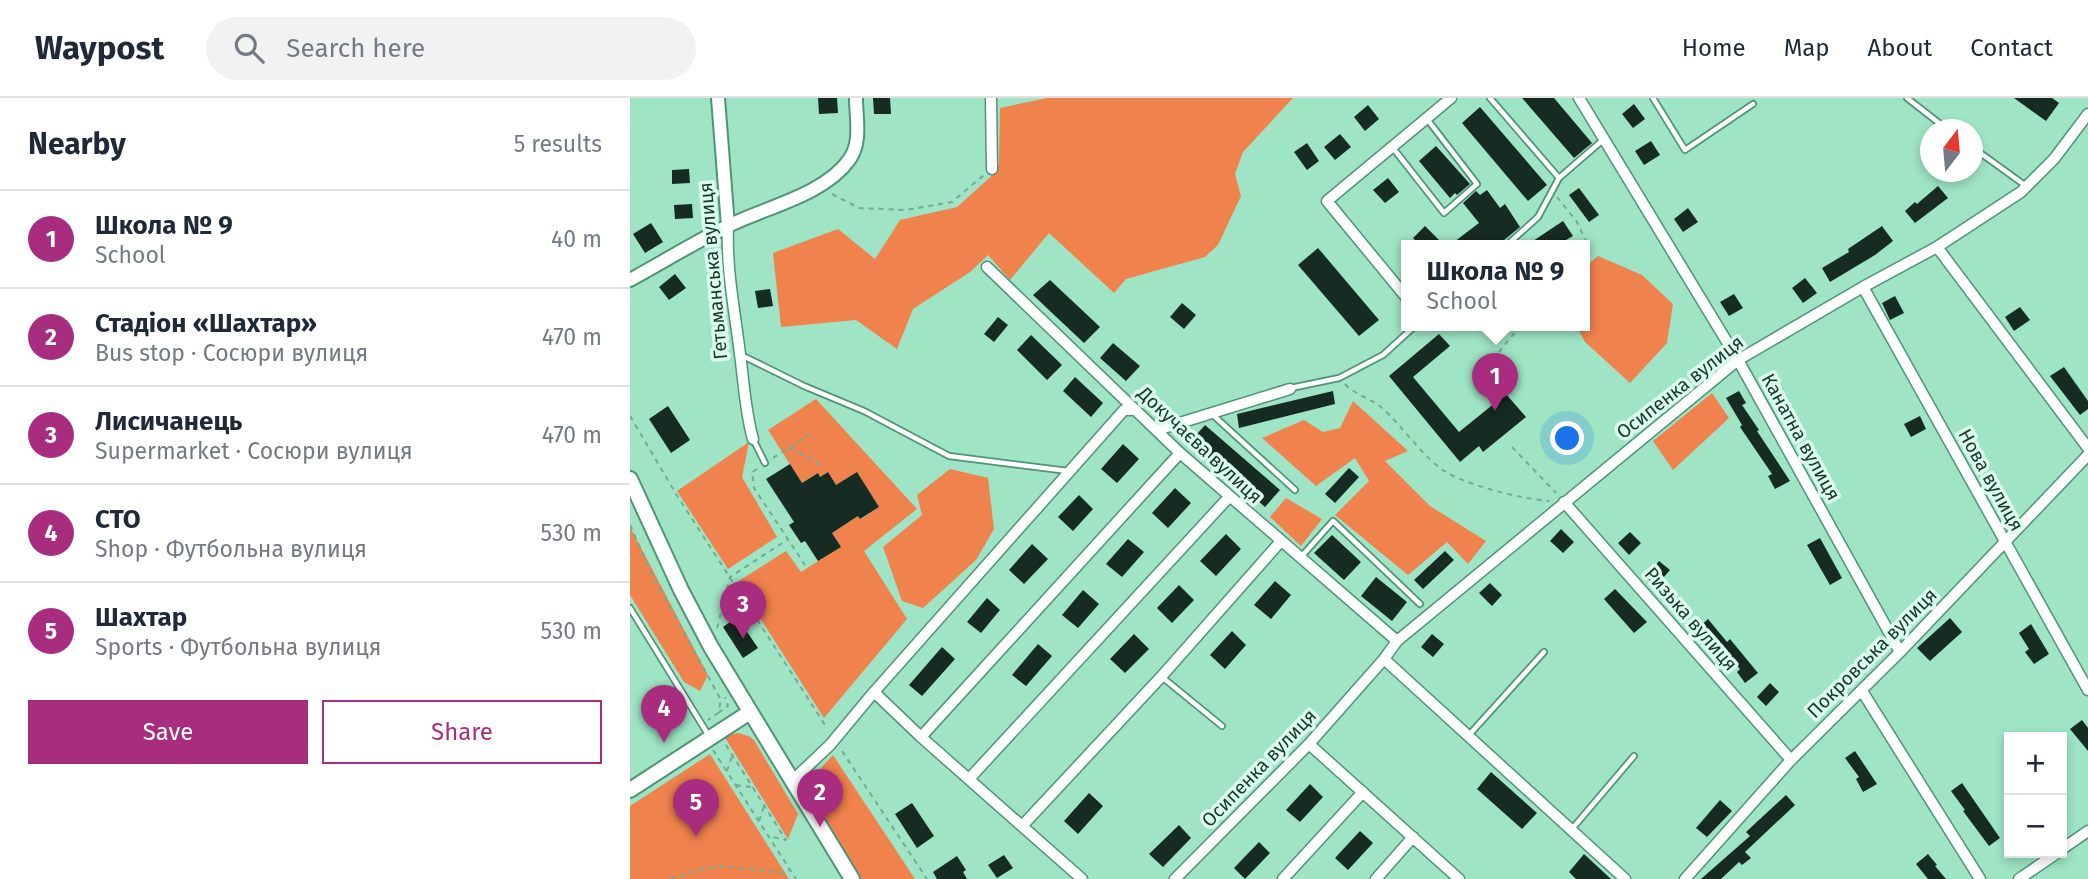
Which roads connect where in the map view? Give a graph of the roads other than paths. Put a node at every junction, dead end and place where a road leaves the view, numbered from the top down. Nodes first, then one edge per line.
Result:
1 (718, 98) edge
2 (856, 98) edge
3 (990, 98) edge
4 (1451, 98) edge
5 (1490, 98) edge
6 (1653, 98) edge
7 (1907, 98) edge
8 (1581, 99) edge
9 (1753, 104) dead end
10 (2088, 114) edge
11 (1426, 118) junction
12 (1934, 119) edge
13 (1605, 138) junction
14 (1392, 147) junction
15 (1983, 155) edge
16 (992, 169) road end
17 (1559, 178) junction
18 (2026, 187) junction
19 (728, 226) junction
20 (1513, 240) edge
21 (1937, 247) junction
22 (987, 267) dead end
23 (630, 280) edge
24 (1863, 287) junction
25 (1401, 291) edge
26 (1409, 331) edge
27 (740, 355) junction
28 (1738, 360) junction
29 (1290, 388) joint
30 (1136, 410) junction
31 (1211, 413) junction
32 (1157, 430) junction
33 (753, 439) joint
34 (2088, 448) edge
35 (1180, 453) junction
36 (2088, 455) edge
37 (765, 463) road end
38 (1069, 471) junction
39 (630, 479) edge
40 (1295, 490) dead end
41 (1229, 497) junction
42 (1564, 502) junction
43 (1282, 541) junction
44 (2005, 541) junction
45 (1300, 557) junction
46 (1420, 604) dead end
47 (630, 608) edge
48 (1397, 641) junction
49 (1544, 652) dead end
50 (1900, 652) junction
51 (1384, 659) junction
52 (1161, 677) junction
53 (2088, 690) edge
54 (1862, 691) junction
55 (874, 692) junction
56 (750, 712) junction
57 (1222, 726) dead end
58 (1468, 736) junction
59 (711, 737) junction
60 (921, 737) junction
61 (1309, 744) junction
62 (1634, 756) dead end
63 (1791, 760) junction
64 (969, 779) junction
65 (792, 781) junction
66 (630, 790) edge
67 (1363, 792) junction
68 (1023, 825) junction
69 (1571, 830) junction
70 (2088, 831) edge
71 (1413, 837) junction
72 (2067, 846) edge
73 (2050, 858) edge
74 (852, 879) edge
75 (1082, 879) edge
76 (1175, 879) edge
77 (1283, 879) edge
78 (1376, 879) edge
79 (1460, 879) edge
80 (1625, 879) edge
81 (1685, 879) edge
82 (1980, 879) edge
83 (2019, 879) edge

1 - 19 street, Гетьманська вулиця
2 - 19 street
3 - 16 street
4 - 11 street
5 - 17 lane
6 - 9 lane
7 - 12 lane
8 - 13 street, Канатна вулиця
10 - 18 street, Осипенка вулиця
11 - 14 street
11 - 14 lane
13 - 17 lane
13 - 28 street, Канатна вулиця
14 - 25 street
15 - 18 lane
17 - 20 lane
18 - 21 street, Осипенка вулиця
19 - 23 street
19 - 27 street, Гетьманська вулиця
21 - 24 street, Осипенка вулиця
21 - 34 street
22 - 30 street, Докучаєва вулиця
24 - 28 street, Осипенка вулиця
24 - 44 street, Нова вулиця
26 - 29 lane
27 - 33 street, Гетьманська вулиця
27 - 38 lane
28 - 42 street, Осипенка вулиця
28 - 50 street, Канатна вулиця
29 - 31 street
30 - 32 street, Докучаєва вулиця
30 - 38 street
31 - 32 street
31 - 40 lane
32 - 35 street, Докучаєва вулиця
33 - 37 lane
35 - 41 street, Докучаєва вулиця
35 - 60 street
36 - 44 street, Покровська вулиця
38 - 55 street
39 - 56 main road
41 - 43 street, Докучаєва вулиця
41 - 64 street
42 - 48 street, Осипенка вулиця
42 - 63 street, Ризька вулиця
43 - 45 street, Докучаєва вулиця
43 - 52 street
44 - 50 street, Покровська вулиця
44 - 53 street, Нова вулиця
45 - 46 lane
45 - 48 street, Докучаєва вулиця
47 - 59 lane
48 - 51 street, Осипенка вулиця
49 - 58 lane
50 - 54 street, Покровська вулиця
51 - 58 street
51 - 61 street, Осипенка вулиця
52 - 57 lane
52 - 68 street
54 - 63 street, Покровська вулиця
54 - 82 street
55 - 60 street
55 - 65 street
56 - 59 main road
56 - 65 main road
58 - 69 street
59 - 66 main road
60 - 64 street
61 - 67 street
61 - 76 street, Осипенка вулиця
62 - 69 lane
63 - 81 street, Покровська вулиця
64 - 68 street
65 - 74 main road
67 - 71 street
67 - 77 street
68 - 75 street
69 - 80 street
70 - 72 street
71 - 78 street
71 - 79 street
73 - 83 street

